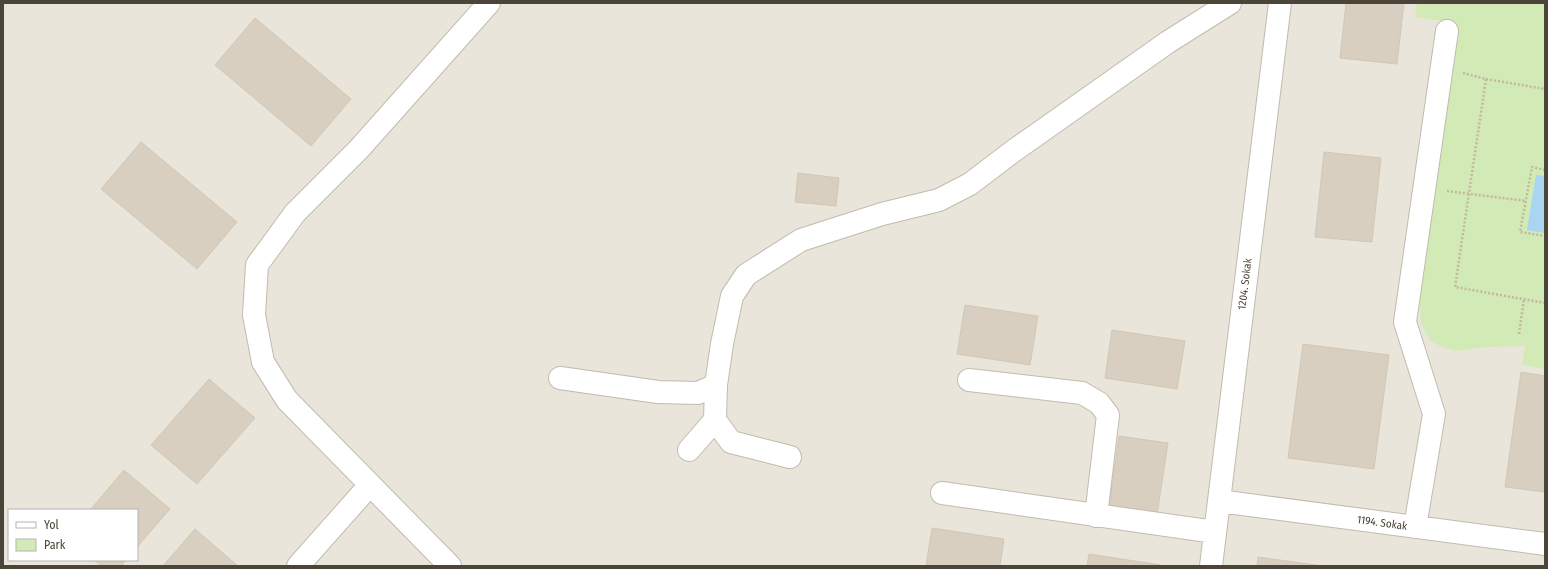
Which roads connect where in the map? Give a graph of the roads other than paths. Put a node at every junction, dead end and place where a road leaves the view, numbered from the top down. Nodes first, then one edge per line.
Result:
1 (489, 3) edge
2 (1230, 3) edge
3 (1280, 3) edge
4 (1447, 31) dead end
5 (560, 378) dead end
6 (970, 380) dead end
7 (716, 385) junction
8 (715, 420) junction
9 (689, 450) dead end
10 (790, 457) dead end
11 (369, 486) junction
12 (942, 493) dead end
13 (1218, 501) junction
14 (1096, 516) junction
15 (1415, 527) junction
16 (1215, 532) junction
17 (1545, 544) edge
18 (298, 566) edge
19 (450, 566) edge
20 (1211, 566) edge

1 - 11 street
2 - 7 street
3 - 13 street, 1204. Sokak
4 - 15 street
5 - 7 street
6 - 14 street
7 - 8 street
8 - 9 street
8 - 10 street
11 - 18 street
11 - 19 street
12 - 14 street
13 - 15 street, 1194. Sokak
13 - 16 street, 1204. Sokak
14 - 16 street
15 - 17 street, 1194. Sokak
16 - 20 street, 1204. Sokak

